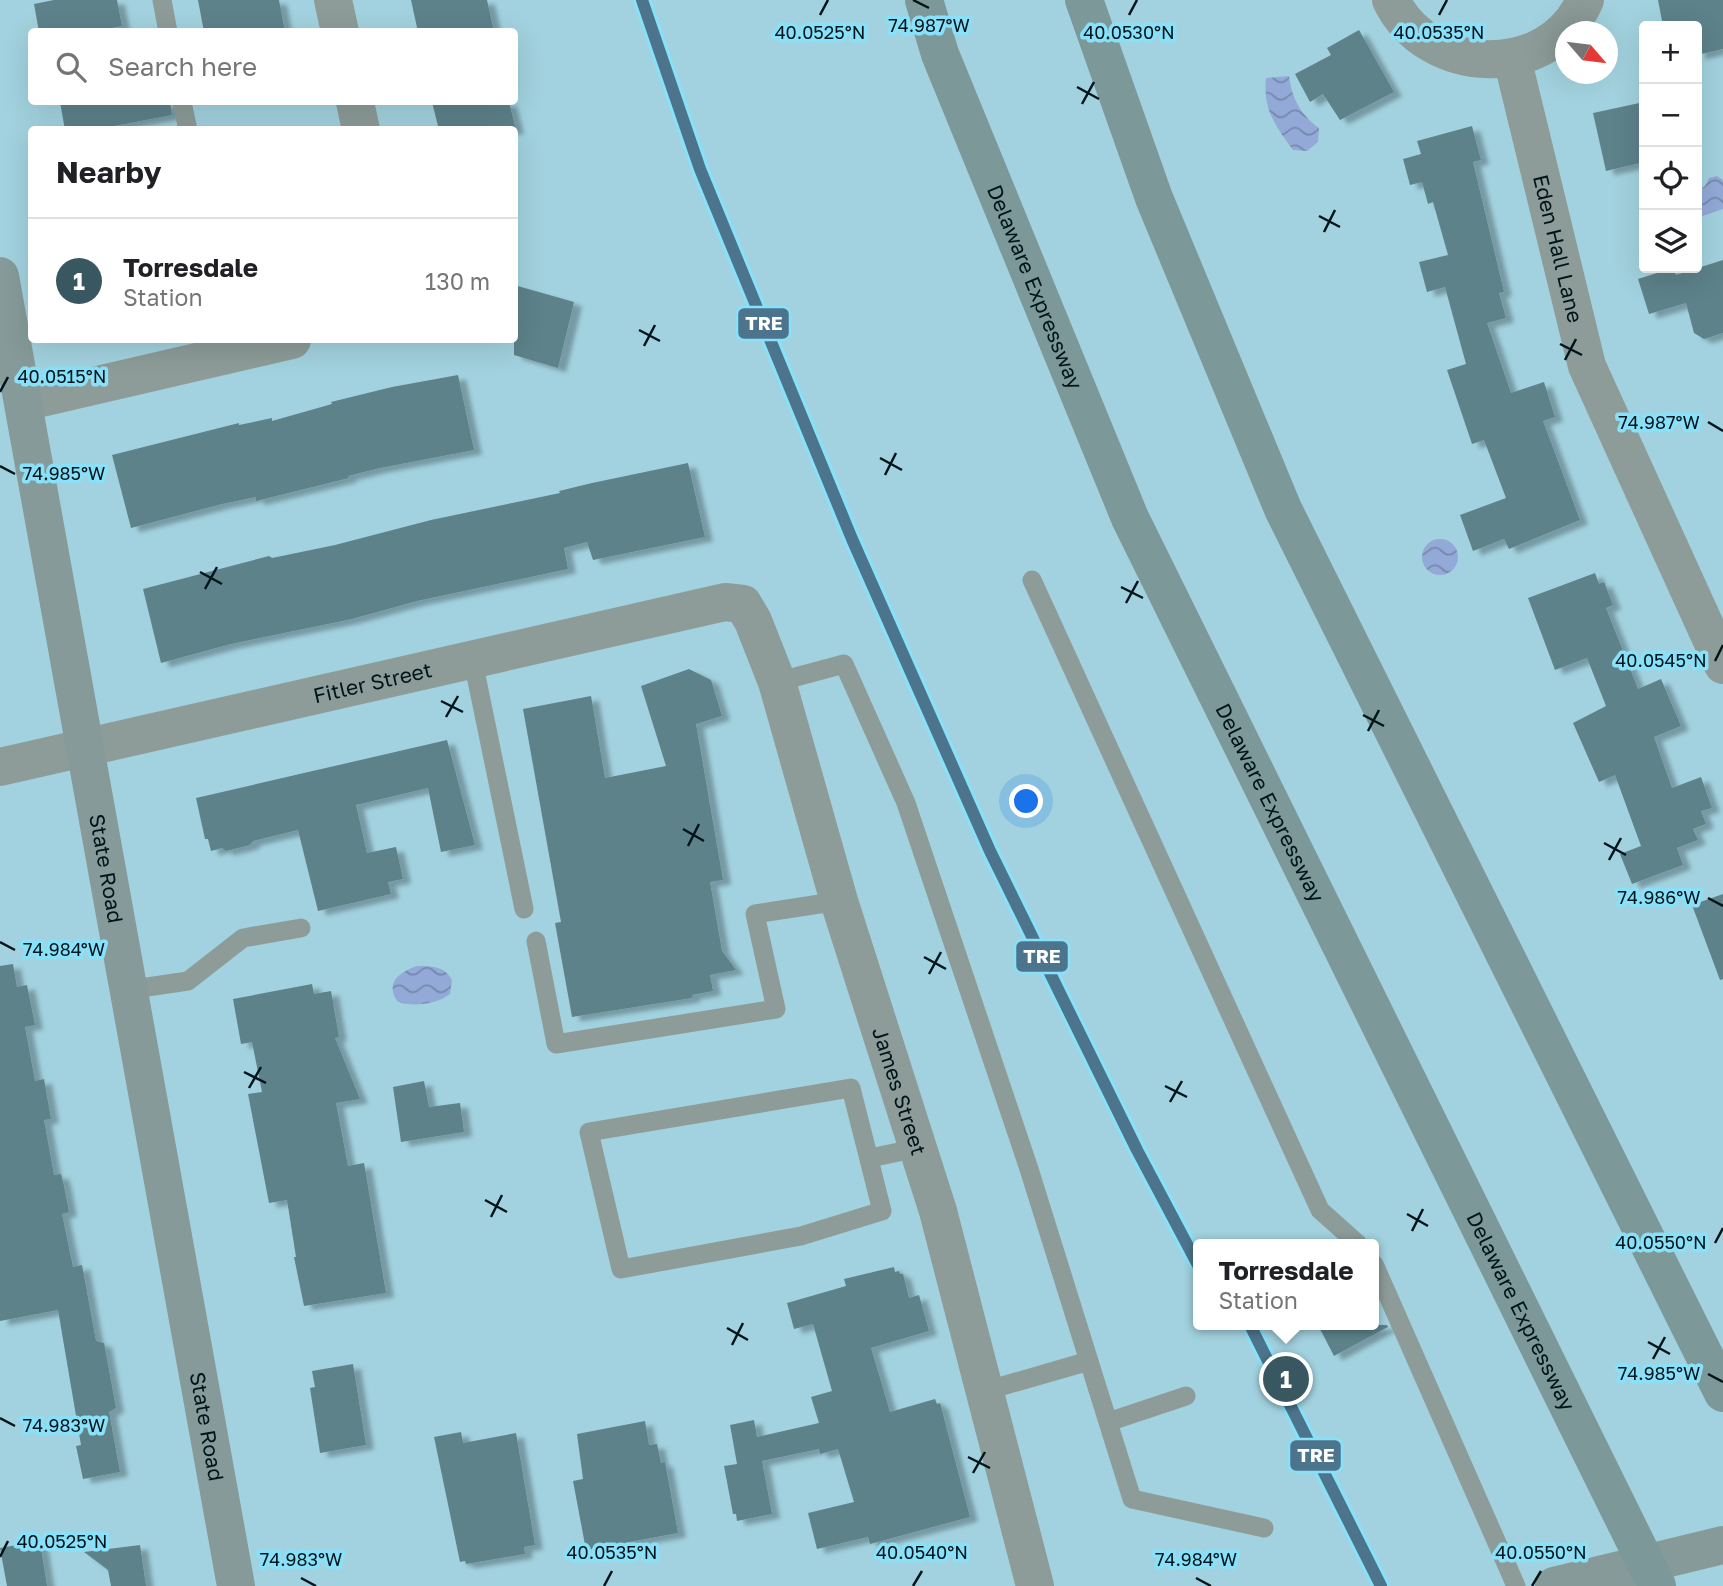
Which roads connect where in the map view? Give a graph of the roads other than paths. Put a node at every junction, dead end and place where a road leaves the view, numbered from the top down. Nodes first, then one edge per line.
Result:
1 (162, 0) edge
2 (333, 0) edge
3 (924, 0) edge
4 (1084, 0) edge
5 (1391, 0) edge
6 (1584, 0) edge
7 (167, 28) edge
8 (339, 28) edge
9 (1512, 58) junction
10 (183, 105) edge
11 (356, 105) edge
12 (187, 126) edge
13 (360, 126) edge
14 (0, 277) edge
15 (4, 323) edge
16 (262, 343) edge
17 (231, 346) edge
18 (24, 402) junction
19 (1032, 580) dead end
20 (743, 604) joint
21 (472, 661) junction
22 (1723, 665) edge
23 (777, 682) junction
24 (83, 747) junction
25 (0, 767) edge
26 (839, 901) junction
27 (524, 909) dead end
28 (300, 928) dead end
29 (536, 941) dead end
30 (127, 989) junction
31 (918, 1148) junction
32 (870, 1158) junction
33 (1352, 1239) edge
34 (1379, 1275) edge
35 (1089, 1361) junction
36 (985, 1391) junction
37 (1723, 1393) edge
38 (1186, 1396) dead end
39 (1108, 1422) junction
40 (1264, 1528) dead end
41 (1723, 1545) edge
42 (236, 1586) edge
43 (1035, 1586) edge
44 (1517, 1586) edge
45 (1554, 1586) edge
46 (1657, 1586) edge

1 - 7 lane
2 - 8 street
3 - 46 highway, Delaware Expressway
4 - 37 highway
5 - 9 street
6 - 9 street
9 - 22 street, Eden Hall Lane
10 - 12 lane
11 - 13 street
14 - 15 main road, State Road
15 - 18 main road, State Road
16 - 17 street
17 - 18 street
18 - 24 main road, State Road
19 - 33 lane
20 - 21 street, Fitler Street
20 - 23 street, James Street
21 - 24 street, Fitler Street
21 - 27 lane
23 - 26 street, James Street
23 - 35 lane
24 - 25 street, Fitler Street
24 - 30 main road, State Road
26 - 29 lane
26 - 31 street, James Street
28 - 30 lane
30 - 42 main road, State Road
31 - 32 lane
31 - 36 street, James Street
32 - 32 lane
34 - 44 lane
35 - 36 lane
35 - 39 lane
36 - 43 street, James Street
38 - 39 lane
39 - 40 lane
41 - 45 main road

